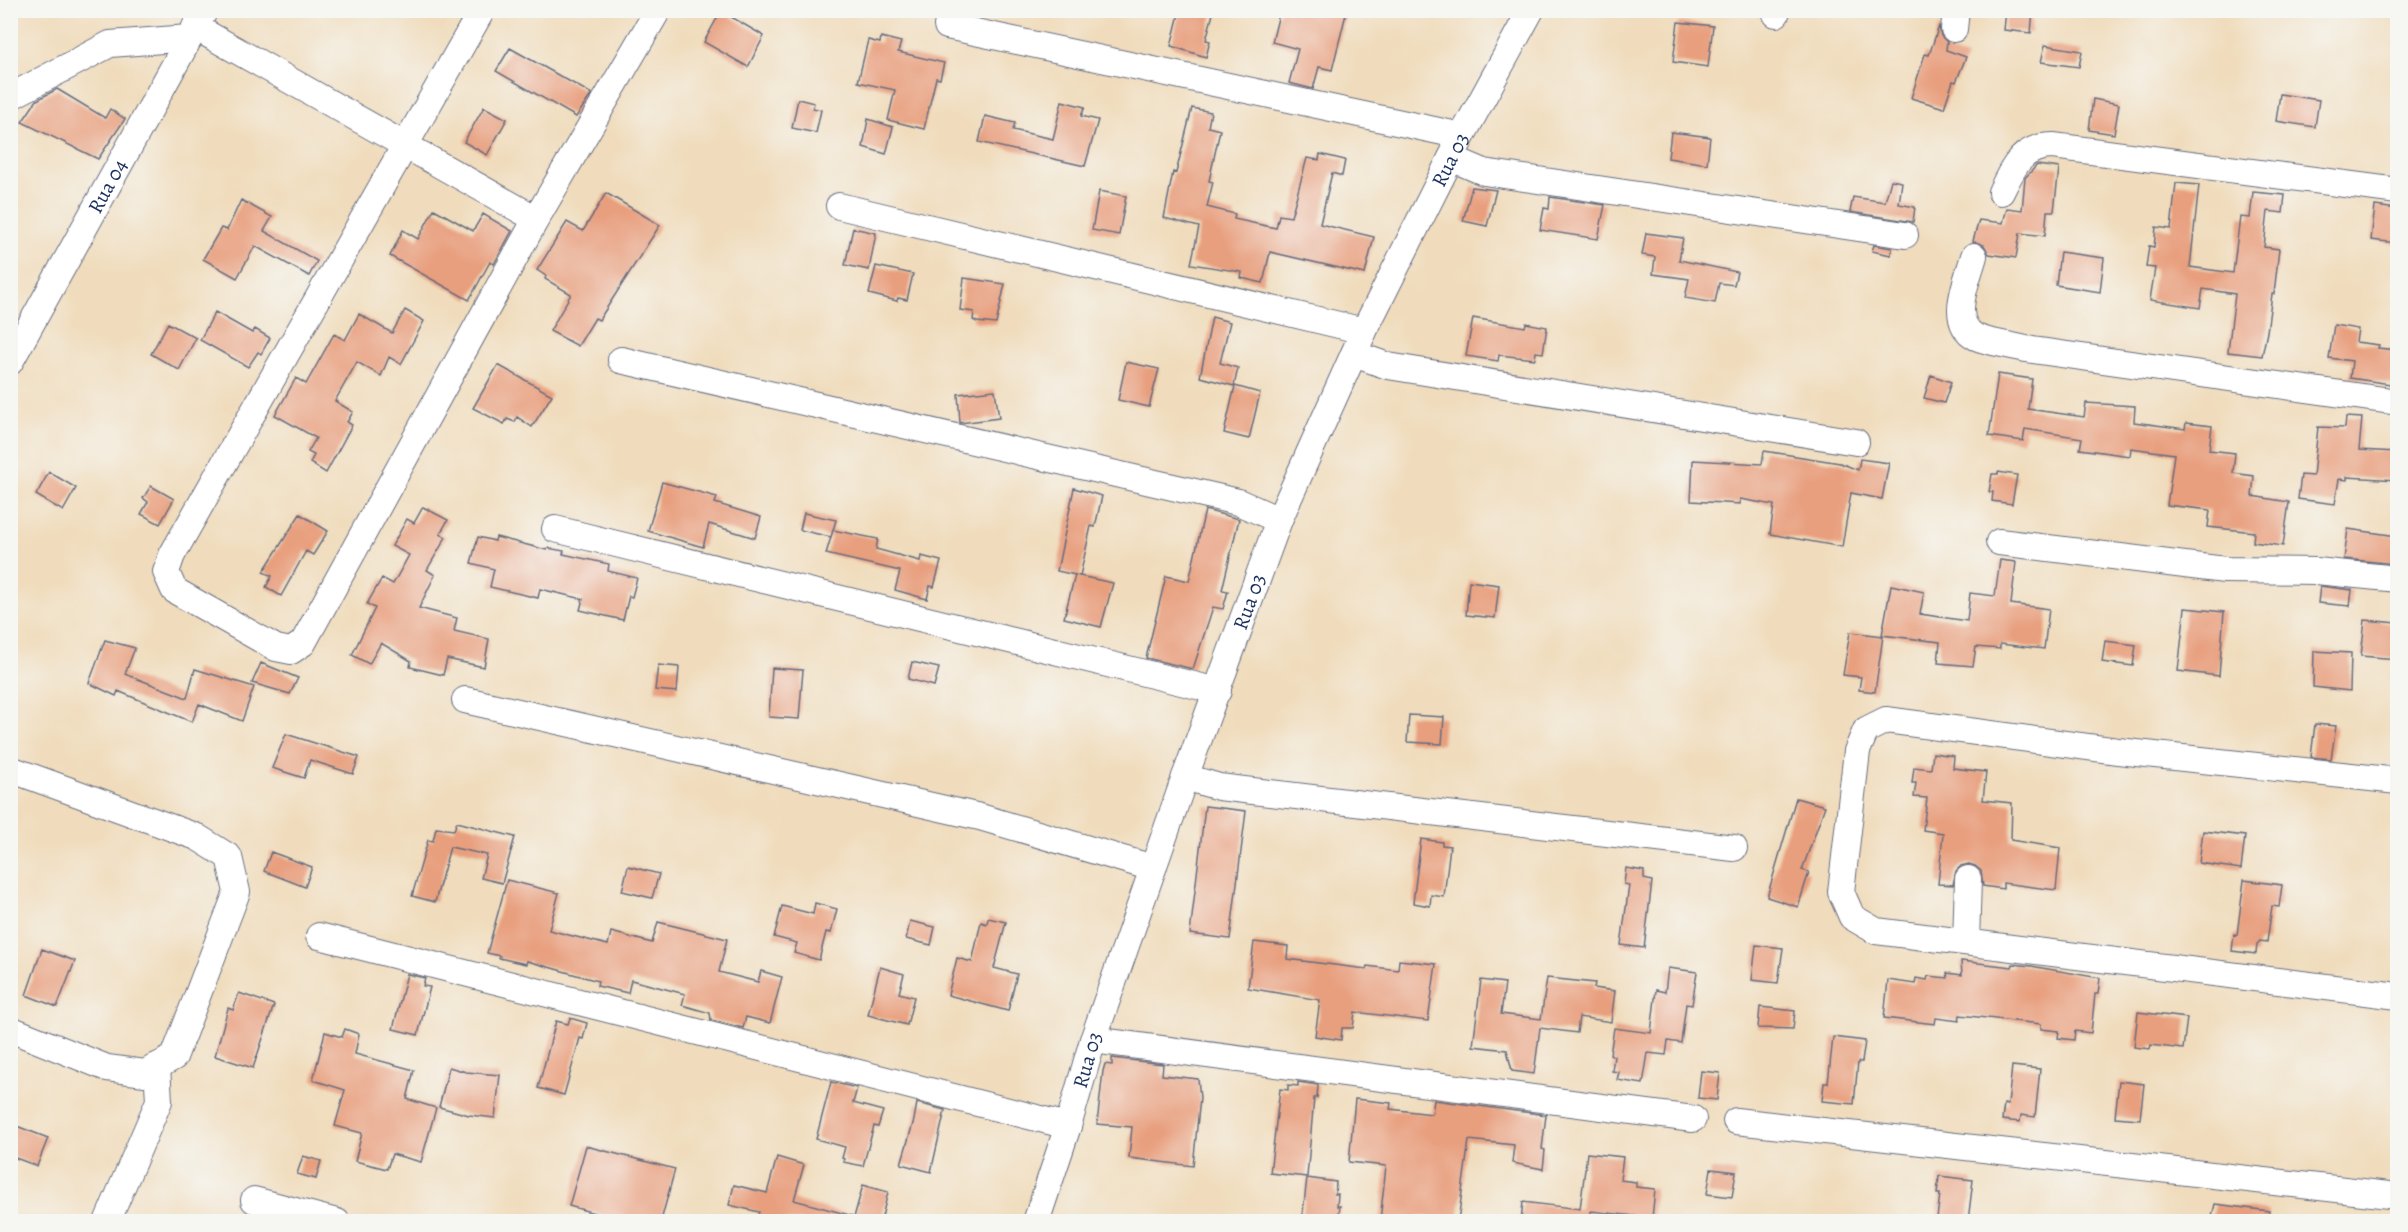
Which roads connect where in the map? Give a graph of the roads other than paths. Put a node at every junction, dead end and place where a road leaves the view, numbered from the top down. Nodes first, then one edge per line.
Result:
1 (482, 10) edge
2 (658, 10) edge
3 (1531, 10) edge
4 (197, 25) edge
5 (947, 26) dead end
6 (10, 97) edge
7 (404, 146) junction
8 (1456, 147) junction
9 (2397, 191) edge
10 (2001, 192) dead end
11 (839, 206) dead end
12 (536, 219) junction
13 (1905, 235) dead end
14 (1974, 256) dead end
15 (1364, 330) junction
16 (1354, 354) junction
17 (621, 360) dead end
18 (10, 362) edge
19 (2397, 402) edge
20 (1856, 442) dead end
21 (1279, 520) junction
22 (555, 529) dead end
23 (1998, 542) dead end
24 (2397, 579) edge
25 (1218, 691) junction
26 (465, 700) dead end
27 (10, 769) edge
28 (1185, 777) junction
29 (2397, 781) edge
30 (1734, 848) dead end
31 (1153, 868) junction
32 (1968, 879) dead end
33 (319, 936) dead end
34 (1966, 942) junction
35 (2397, 996) edge
36 (10, 1029) edge
37 (1093, 1040) junction
38 (157, 1066) junction
39 (1693, 1119) dead end
40 (1736, 1121) dead end
41 (1068, 1126) junction
42 (2397, 1196) edge
43 (254, 1200) dead end
44 (107, 1221) edge
45 (337, 1221) edge
46 (1036, 1221) edge

1 - 7 street
2 - 12 street
3 - 8 street, Rua 03
4 - 6 street
4 - 7 street
4 - 18 street, Rua 04
5 - 8 street
7 - 12 street
7 - 12 street
8 - 13 street
8 - 15 street, Rua 03
9 - 10 street
11 - 15 street
14 - 19 street
15 - 16 street, Rua 03
16 - 20 street
16 - 21 street, Rua 03
17 - 21 street
21 - 25 street, Rua 03
22 - 25 street
23 - 24 street
25 - 28 street, Rua 03
26 - 31 street
27 - 38 street
28 - 30 street
28 - 31 street, Rua 03
29 - 34 street
31 - 37 street, Rua 03
32 - 34 street
33 - 41 street
34 - 35 street
36 - 38 street
37 - 39 street
37 - 41 street, Rua 03
38 - 44 street
40 - 42 street
41 - 46 street, Rua 03
43 - 45 street

